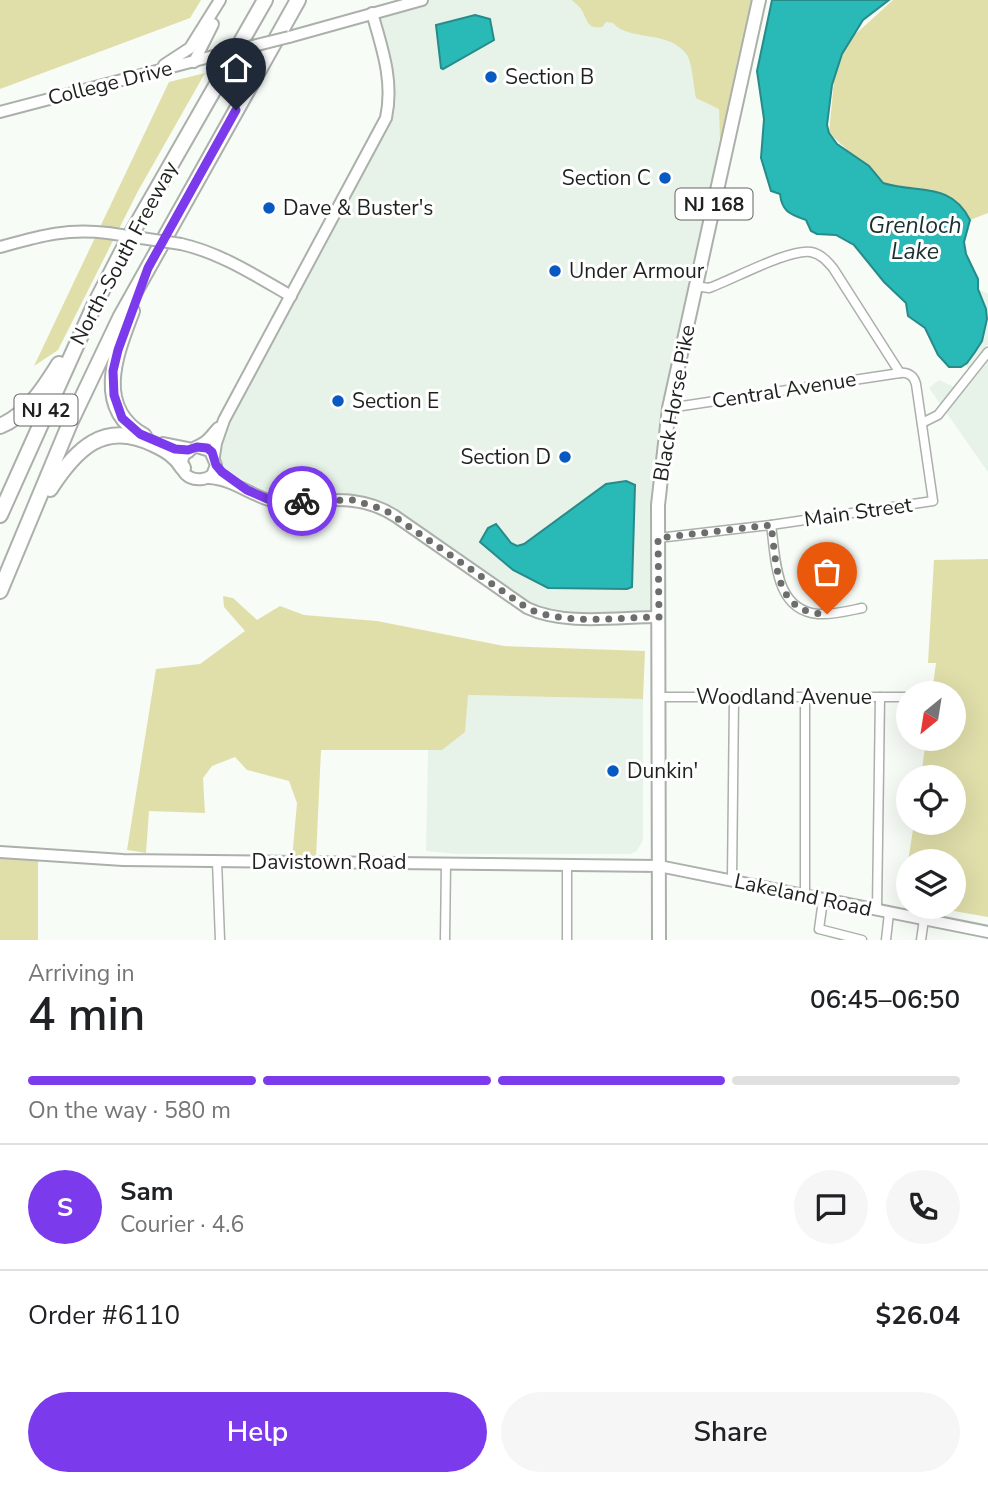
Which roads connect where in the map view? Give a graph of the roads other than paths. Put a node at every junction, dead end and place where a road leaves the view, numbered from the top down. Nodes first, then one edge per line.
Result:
1 (223, 0) edge
2 (265, 0) edge
3 (298, 0) edge
4 (422, 0) edge
5 (759, 0) edge
6 (372, 13) junction
7 (194, 62) junction
8 (150, 73) junction
9 (0, 112) edge
10 (0, 247) edge
11 (148, 268) junction
12 (695, 286) junction
13 (291, 296) junction
14 (94, 306) junction
15 (986, 354) edge
16 (900, 373) junction
17 (669, 408) junction
18 (224, 421) junction
19 (922, 423) junction
20 (0, 426) edge
21 (193, 448) junction
22 (215, 460) junction
23 (183, 468) junction
24 (209, 478) junction
25 (247, 490) junction
26 (0, 515) edge
27 (771, 525) junction
28 (658, 538) junction
29 (15, 555) junction
30 (0, 591) edge
31 (862, 608) dead end
32 (659, 617) junction
33 (660, 696) junction
34 (734, 696) junction
35 (805, 696) junction
36 (880, 696) junction
37 (896, 696) edge
38 (0, 852) edge
39 (216, 861) junction
40 (446, 863) junction
41 (567, 865) junction
42 (659, 866) junction
43 (732, 880) junction
44 (806, 896) junction
45 (823, 900) junction
46 (877, 910) junction
47 (889, 913) junction
48 (896, 914) edge
49 (924, 919) joint
50 (988, 932) edge
51 (841, 938) edge
52 (219, 940) edge
53 (445, 940) edge
54 (567, 940) edge
55 (659, 940) edge
56 (862, 940) edge
57 (886, 940) edge
58 (921, 940) edge

1 - 7 street
1 - 8 street
2 - 14 highway, North-South Freeway / NJ 42
3 - 11 highway, North-South Freeway / NJ 42
4 - 6 street, College Drive
5 - 12 main road, Black Horse Pike / NJ 168
6 - 7 street, College Drive, bridge
6 - 13 street
7 - 8 street, College Drive
8 - 9 street, College Drive
10 - 13 street, bridge
11 - 21 highway
11 - 29 highway, North-South Freeway / NJ 42
12 - 16 street
12 - 17 main road, Black Horse Pike / NJ 168
13 - 18 street
14 - 20 highway
14 - 26 highway, North-South Freeway / NJ 42
15 - 19 street
16 - 17 street, Central Avenue
16 - 19 street
17 - 28 main road, Black Horse Pike / NJ 168
18 - 21 street
18 - 22 street
19 - 27 street, Main Street
21 - 22 street
21 - 23 street
22 - 24 street
22 - 25 street
23 - 24 street
23 - 29 highway
24 - 25 street
25 - 32 street
27 - 28 street, Main Street
27 - 31 street
28 - 32 main road, Black Horse Pike / NJ 168
29 - 30 highway, North-South Freeway / NJ 42
32 - 33 main road, Black Horse Pike / NJ 168
33 - 34 street, Woodland Avenue
33 - 42 main road, Black Horse Pike / NJ 168
34 - 35 street, Woodland Avenue
34 - 43 street
35 - 36 street, Woodland Avenue
35 - 44 street
36 - 37 street, Woodland Avenue
36 - 46 street
38 - 39 street, Davistown Road
39 - 40 street, Davistown Road
39 - 52 street
40 - 41 street, Davistown Road
40 - 53 street
41 - 42 street, Davistown Road
41 - 54 street
42 - 43 street, Lakeland Road
42 - 55 main road, Black Horse Pike / NJ 168
43 - 44 street, Lakeland Road
44 - 45 street, Lakeland Road
45 - 46 street, Lakeland Road
45 - 51 street
46 - 47 street, Lakeland Road
47 - 48 street, Lakeland Road
47 - 57 street
49 - 50 street, Lakeland Road
49 - 58 street
51 - 56 street

